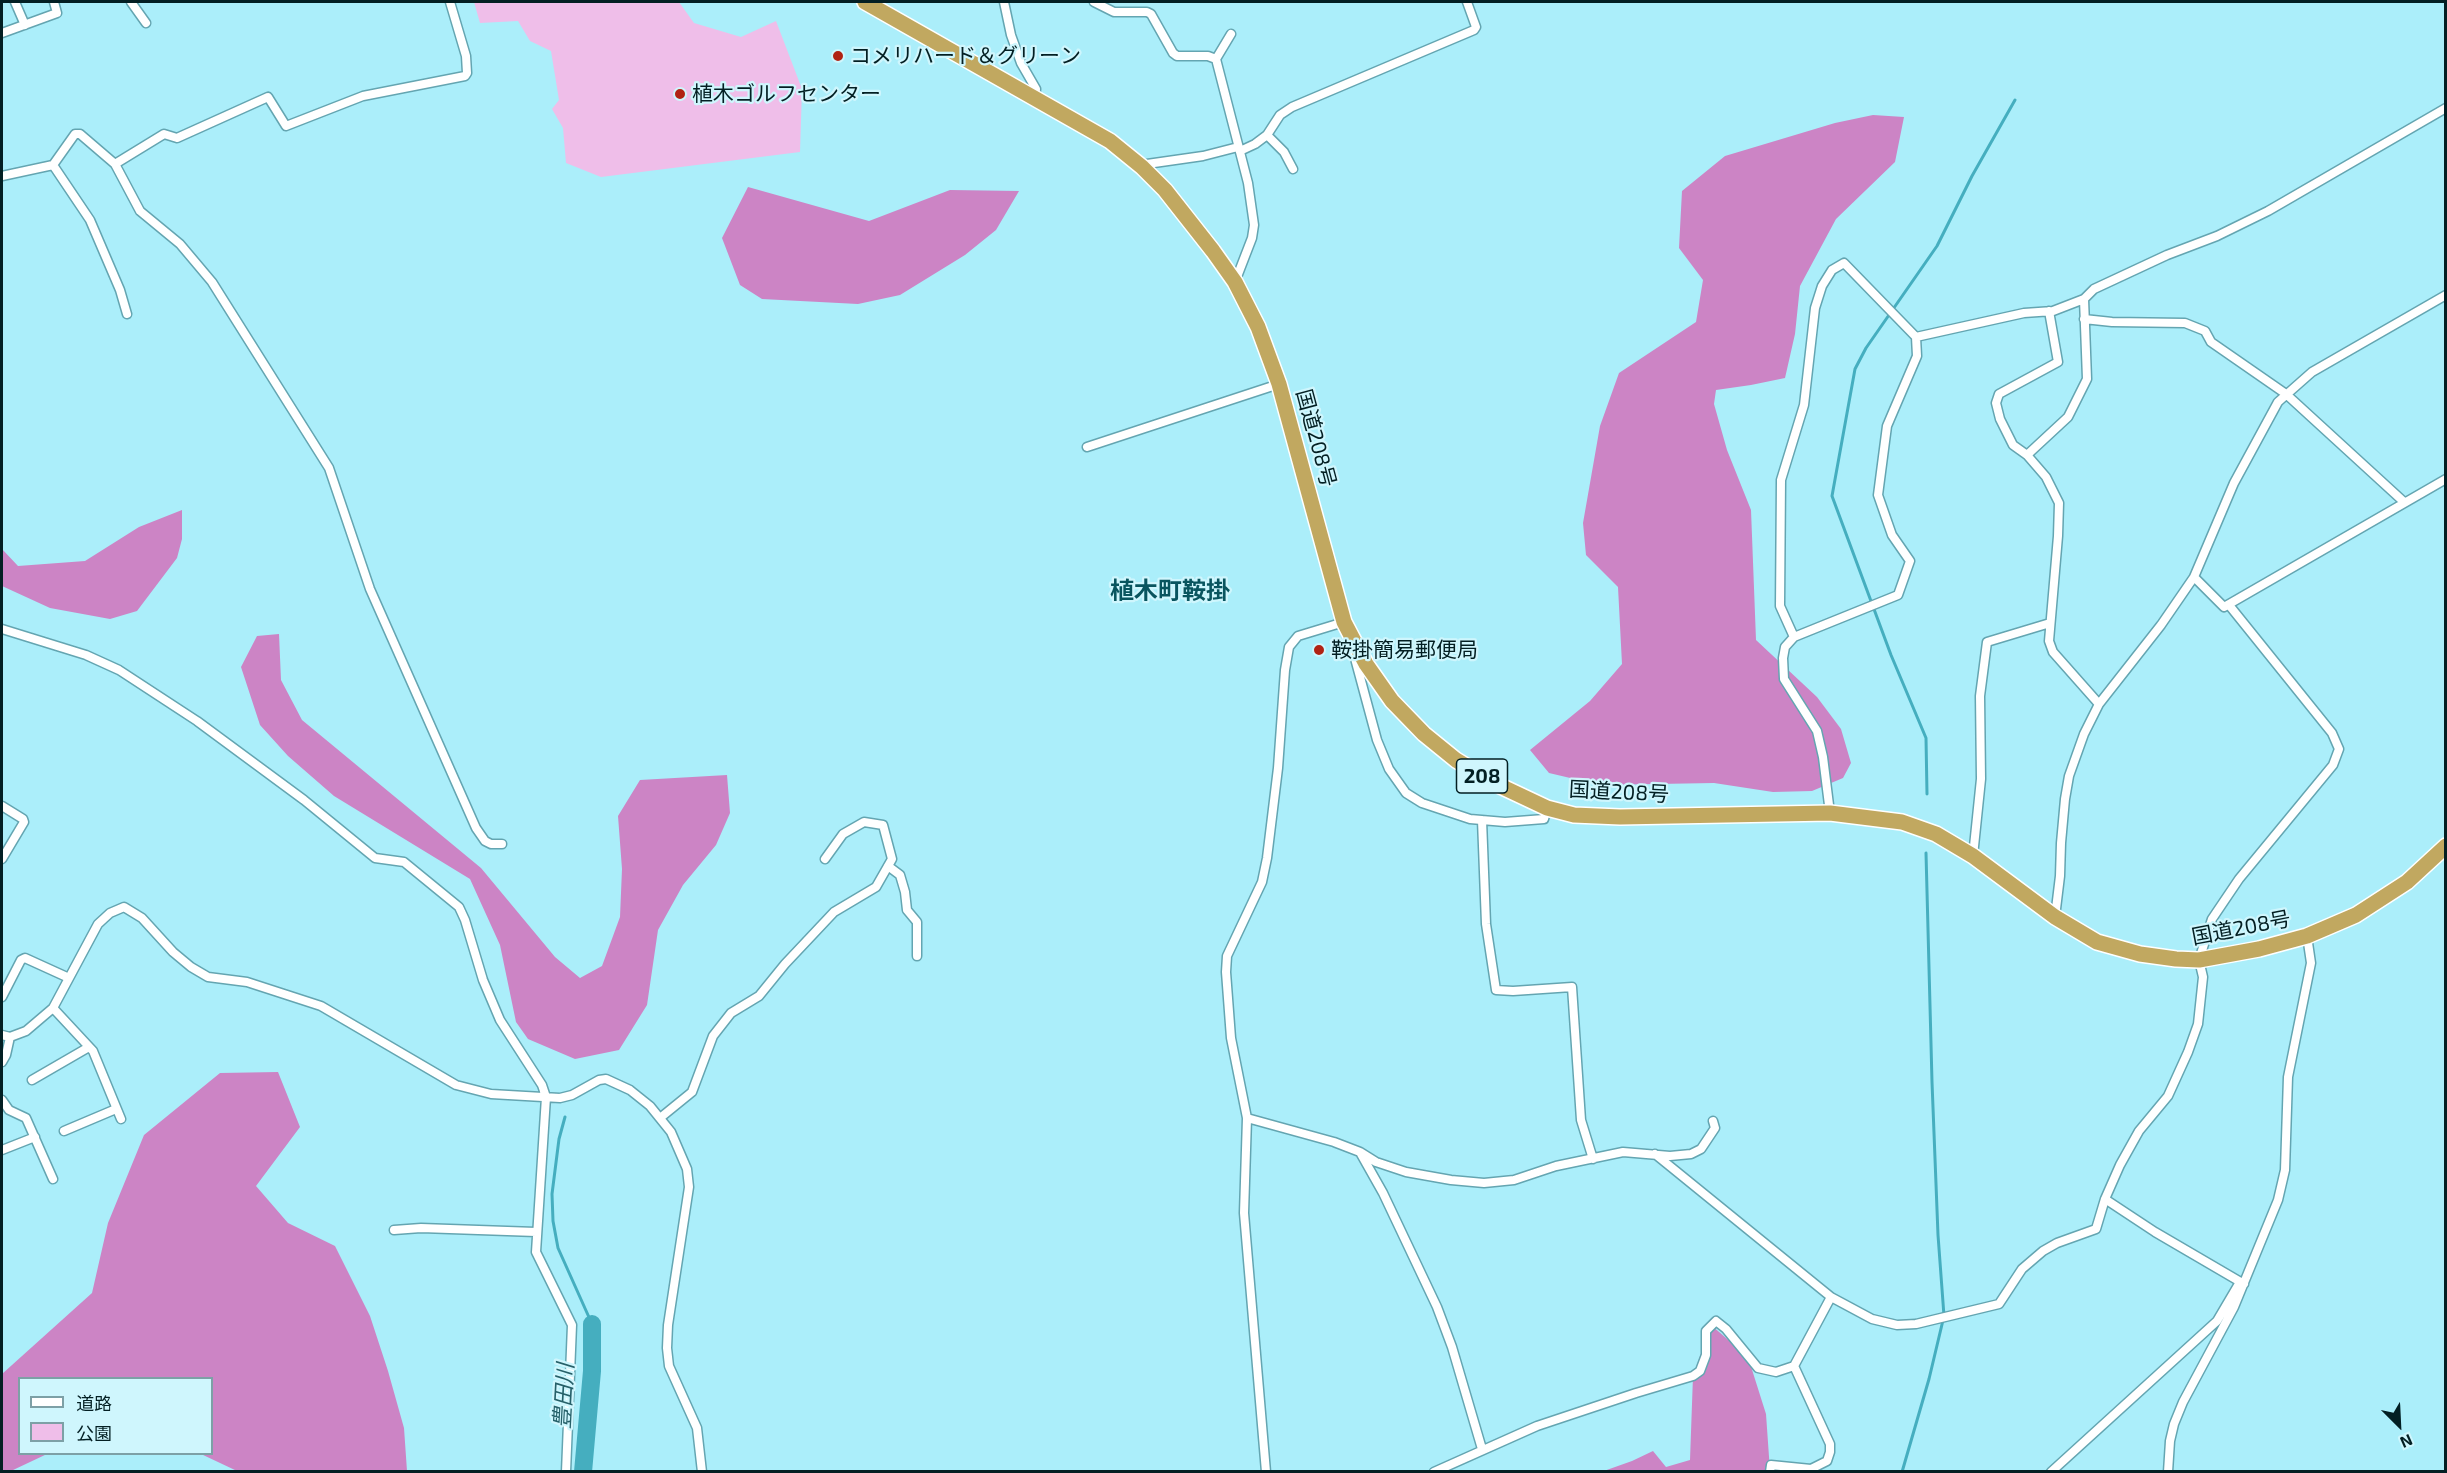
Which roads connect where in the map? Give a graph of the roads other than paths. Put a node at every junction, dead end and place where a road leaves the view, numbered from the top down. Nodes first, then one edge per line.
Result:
1 (15, 2) edge
2 (54, 2) edge
3 (131, 2) edge
4 (450, 2) edge
5 (865, 2) edge
6 (1004, 2) edge
7 (1094, 2) edge
8 (1467, 2) edge
9 (146, 23) dead end
10 (25, 25) junction
11 (2, 33) edge
12 (1231, 34) dead end
13 (1216, 59) junction
14 (1035, 99) junction
15 (2445, 108) edge
16 (1267, 135) junction
17 (1239, 149) junction
18 (115, 164) junction
19 (53, 165) junction
20 (1142, 167) junction
21 (1293, 169) dead end
22 (2, 176) edge
23 (1235, 282) junction
24 (2445, 295) edge
25 (2084, 299) junction
26 (2049, 311) junction
27 (127, 314) dead end
28 (2084, 319) junction
29 (1916, 337) junction
30 (1279, 384) junction
31 (2286, 394) junction
32 (1087, 447) dead end
33 (2027, 455) junction
34 (2445, 479) edge
35 (2404, 502) junction
36 (2194, 577) junction
37 (2229, 604) junction
38 (1344, 622) junction
39 (2050, 623) junction
40 (2, 629) edge
41 (1794, 637) junction
42 (2099, 704) junction
43 (2, 806) edge
44 (1547, 808) junction
45 (1830, 813) junction
46 (1482, 820) junction
47 (502, 844) dead end
48 (2445, 846) edge
49 (1973, 856) junction
50 (2, 859) edge
51 (825, 859) dead end
52 (888, 866) junction
53 (2055, 917) junction
54 (2307, 936) junction
55 (917, 956) dead end
56 (2199, 960) junction
57 (69, 978) junction
58 (2, 997) edge
59 (53, 1008) junction
60 (6, 1036) edge
61 (89, 1047) junction
62 (2, 1062) edge
63 (33, 1080) dead end
64 (546, 1097) junction
65 (2, 1100) edge
66 (116, 1109) junction
67 (660, 1118) junction
68 (1247, 1118) junction
69 (121, 1119) dead end
70 (1713, 1121) dead end
71 (64, 1131) dead end
72 (35, 1137) junction
73 (2, 1150) edge
74 (1360, 1152) junction
75 (1655, 1154) junction
76 (1593, 1159) junction
77 (53, 1179) dead end
78 (2105, 1199) junction
79 (394, 1230) dead end
80 (536, 1232) junction
81 (2242, 1283) junction
82 (1831, 1297) junction
83 (1794, 1366) junction
84 (1482, 1449) junction
85 (566, 1472) edge
86 (702, 1472) edge
87 (1266, 1472) edge
88 (1434, 1472) edge
89 (1770, 1472) edge
90 (2051, 1472) edge
91 (2168, 1472) edge

1 - 10 street
2 - 10 street
3 - 9 street
4 - 18 street
5 - 14 highway, 国道208号 / 208
6 - 14 street
7 - 13 street
8 - 16 street
10 - 11 street
12 - 13 street
13 - 17 street
14 - 20 highway, 国道208号 / 208
15 - 25 street
16 - 17 street
16 - 21 street
17 - 20 street
17 - 23 street
18 - 19 street
18 - 47 street
19 - 22 street
19 - 27 street
20 - 23 highway, 国道208号 / 208
23 - 30 highway, 国道208号 / 208
24 - 31 street
25 - 26 street
25 - 28 street
26 - 29 street
26 - 33 street
28 - 31 street
28 - 33 street
29 - 41 street
29 - 41 street
30 - 32 street
30 - 38 highway, 国道208号 / 208
31 - 35 street
31 - 36 street
33 - 39 street
34 - 35 street
35 - 37 street
36 - 37 street
36 - 42 street
37 - 56 street
38 - 44 highway, 国道208号 / 208
38 - 46 street
38 - 68 street
39 - 42 street
39 - 49 street
40 - 64 street
41 - 45 street
42 - 53 street
43 - 50 street
44 - 45 highway, 国道208号 / 208
44 - 46 street
45 - 49 highway, 国道208号 / 208
46 - 76 street
48 - 54 highway, 国道208号 / 208
49 - 53 highway, 国道208号 / 208
51 - 52 street
52 - 55 street
52 - 67 street
53 - 56 highway, 国道208号 / 208
54 - 56 highway, 国道208号 / 208
54 - 81 street
56 - 78 street
57 - 58 street
57 - 59 street
57 - 64 street
59 - 60 street
59 - 61 street
60 - 62 street
61 - 63 street
61 - 66 street
64 - 67 street
64 - 80 street
65 - 72 street
66 - 69 street
66 - 71 street
67 - 86 street
68 - 74 street
68 - 87 street
70 - 75 street
72 - 73 street
72 - 77 street
74 - 76 street
74 - 84 street
75 - 76 street
75 - 82 street
78 - 81 street
78 - 82 street
79 - 80 street
80 - 85 street
81 - 90 street
81 - 91 street
82 - 83 street
83 - 84 street
83 - 89 street
84 - 88 street

